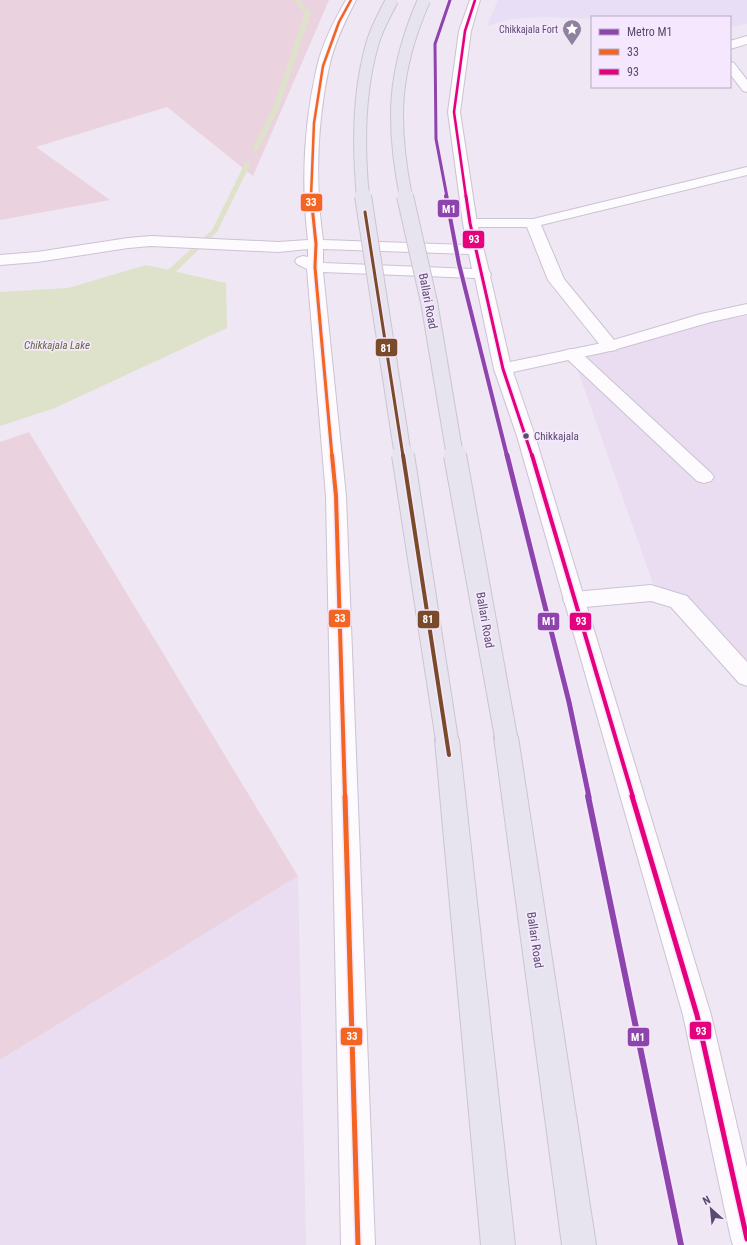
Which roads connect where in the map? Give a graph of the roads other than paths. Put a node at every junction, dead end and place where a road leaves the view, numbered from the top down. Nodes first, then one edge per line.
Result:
1 (352, 0) edge
2 (392, 0) edge
3 (424, 0) edge
4 (475, 0) edge
5 (747, 40) edge
6 (731, 45) edge
7 (731, 67) edge
8 (747, 88) edge
9 (739, 176) edge
10 (470, 223) junction
11 (533, 223) junction
12 (278, 248) junction
13 (477, 250) junction
14 (316, 255) junction
15 (0, 260) edge
16 (482, 274) junction
17 (747, 309) edge
18 (610, 346) junction
19 (572, 354) junction
20 (503, 369) junction
21 (704, 477) dead end
22 (574, 600) junction
23 (747, 677) edge
24 (747, 1239) edge
25 (358, 1245) edge
26 (498, 1245) edge
27 (578, 1245) edge

1 - 14 street
2 - 26 highway, bridge
3 - 27 highway, Ballari Road, bridge
4 - 10 street
5 - 6 street
7 - 8 street
9 - 11 street
10 - 11 street
10 - 13 street
11 - 18 street
12 - 14 street
12 - 14 street
12 - 15 street
13 - 14 street
13 - 16 street
14 - 16 street
14 - 25 street
16 - 20 street
17 - 18 street
18 - 19 street
19 - 20 street
19 - 21 street
20 - 22 street
22 - 23 street
22 - 24 street

